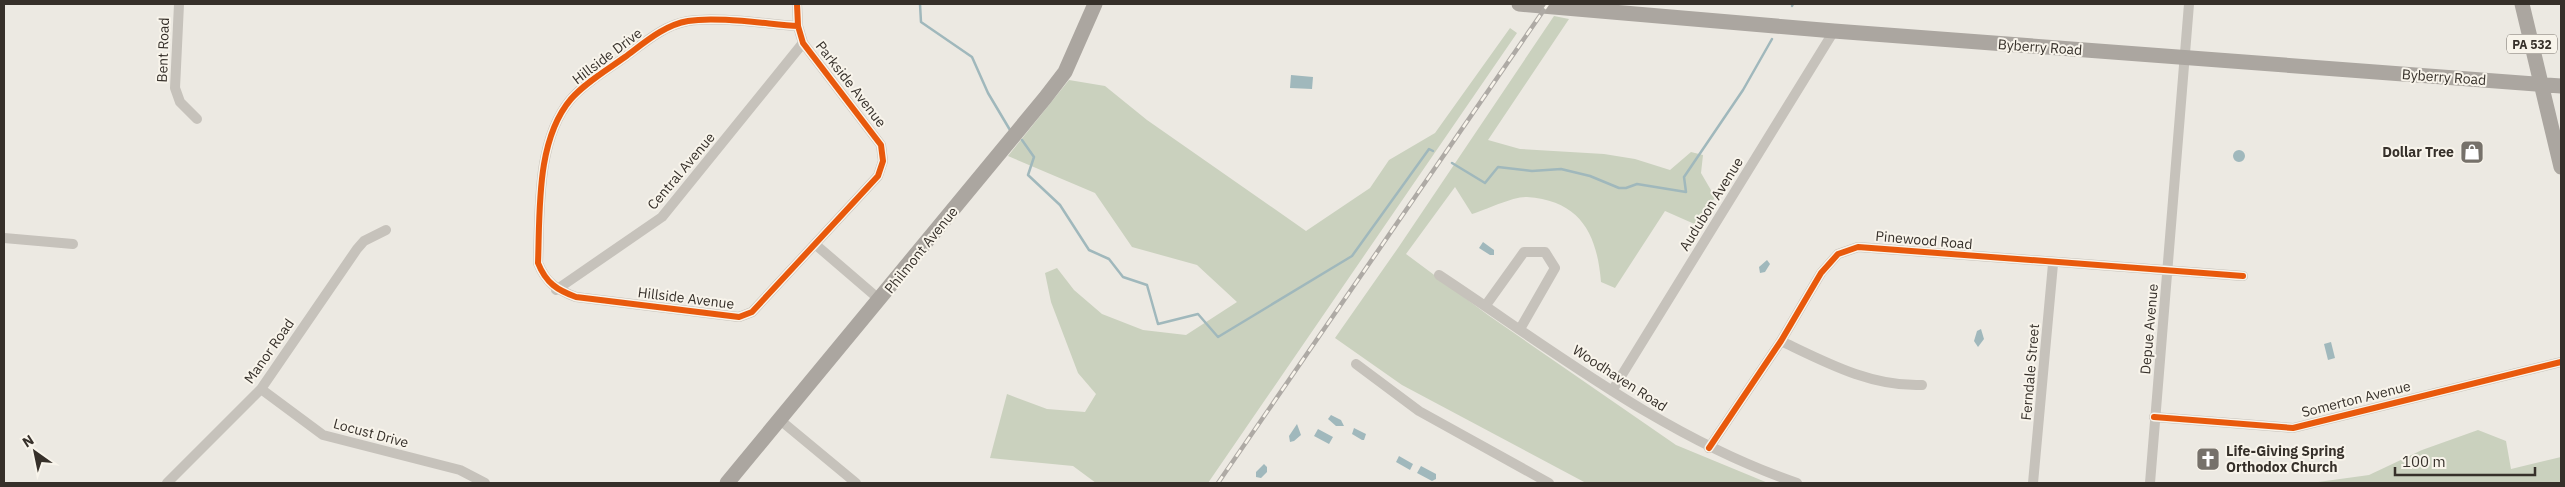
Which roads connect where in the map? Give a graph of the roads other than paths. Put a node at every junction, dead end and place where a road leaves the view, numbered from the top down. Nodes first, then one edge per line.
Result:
1 (179, 4) edge
2 (798, 4) edge
3 (1095, 4) edge
4 (1519, 4) edge
5 (2189, 4) edge
6 (2522, 4) edge
7 (798, 26) junction
8 (1834, 31) junction
9 (803, 44) junction
10 (2184, 58) junction
11 (2542, 85) junction
12 (2561, 86) edge
13 (197, 119) dead end
14 (2561, 167) edge
15 (386, 230) dead end
16 (4, 238) edge
17 (73, 244) dead end
18 (816, 245) junction
19 (2053, 264) junction
20 (2166, 272) junction
21 (1439, 274) dead end
22 (2243, 276) dead end
23 (556, 290) junction
24 (880, 300) junction
25 (1486, 305) junction
26 (1520, 329) junction
27 (1781, 341) junction
28 (2561, 362) edge
29 (1356, 364) dead end
30 (1922, 386) dead end
31 (261, 389) junction
32 (1612, 391) junction
33 (2154, 417) junction
34 (780, 420) junction
35 (1709, 448) junction
36 (167, 483) edge
37 (485, 483) edge
38 (727, 483) edge
39 (856, 483) edge
40 (1549, 483) edge
41 (1797, 483) edge
42 (2034, 483) edge
43 (2150, 483) edge

1 - 13 street, Bent Road
2 - 7 street, Parkside Avenue
3 - 24 main road, Philmont Avenue
4 - 8 main road, Byberry Road
5 - 10 street, Depue Avenue
6 - 11 main road, PA 532
7 - 9 street, Parkside Avenue
7 - 23 street, Hillside Drive
8 - 10 main road, Byberry Road
8 - 32 street, Audubon Avenue
9 - 18 street, Parkside Avenue
9 - 23 street, Central Avenue
10 - 11 main road, Byberry Road
10 - 20 street, Depue Avenue
11 - 12 main road, Byberry Road
11 - 14 main road, PA 532
15 - 31 street, Manor Road
16 - 17 street
18 - 23 street, Hillside Avenue
18 - 24 street
19 - 20 street, Pinewood Road
19 - 27 street, Pinewood Road
19 - 42 street, Ferndale Street
20 - 22 street, Pinewood Road
20 - 33 street, Depue Avenue
21 - 25 street, Woodhaven Road
24 - 34 main road, Philmont Avenue
25 - 26 street, Woodhaven Road
25 - 26 street
26 - 32 street, Woodhaven Road
27 - 30 street
27 - 35 street, Pinewood Road
28 - 33 street, Somerton Avenue
29 - 40 street
31 - 36 street, Manor Road
31 - 37 street, Locust Drive
32 - 35 street, Woodhaven Road
33 - 43 street, Depue Avenue
34 - 38 main road, Philmont Avenue
34 - 39 street
35 - 41 street, Woodhaven Road

